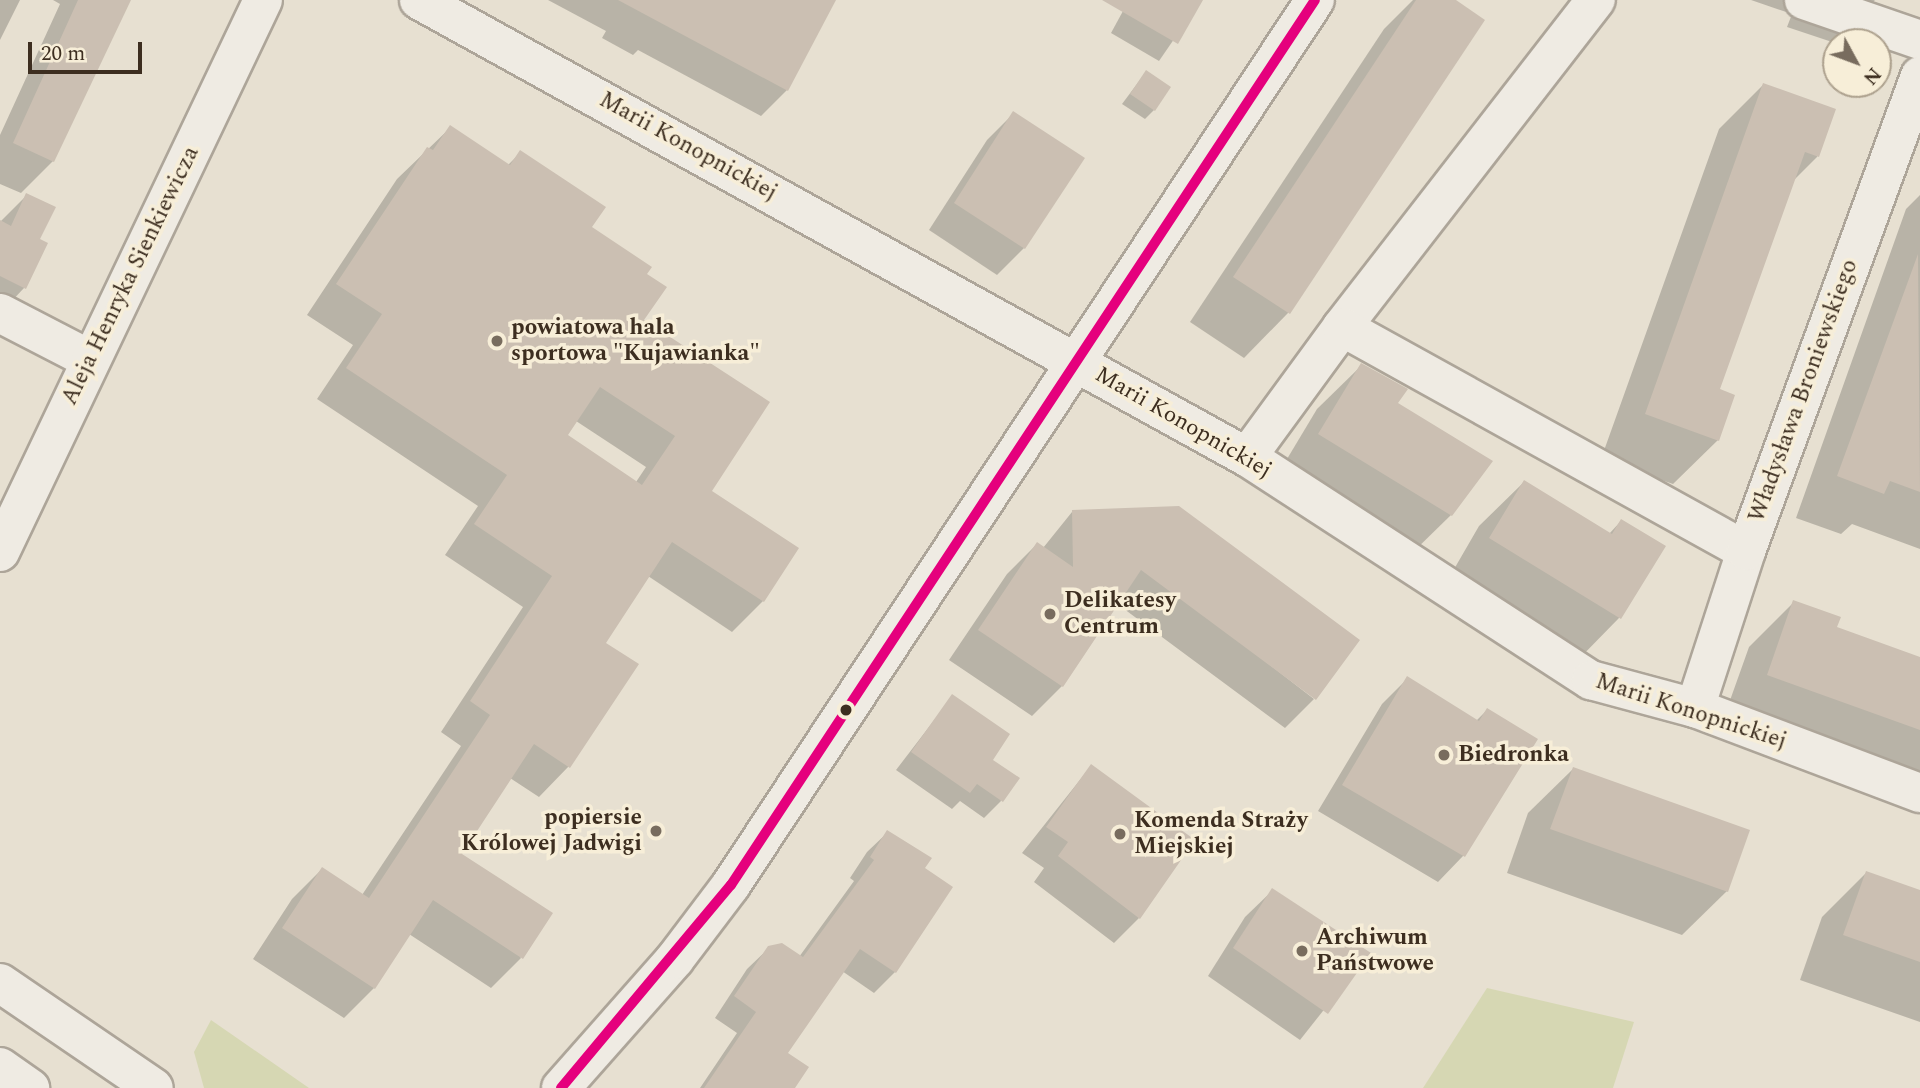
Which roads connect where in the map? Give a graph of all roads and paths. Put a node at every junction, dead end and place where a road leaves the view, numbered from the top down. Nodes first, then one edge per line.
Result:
1 (263, 0) edge
2 (419, 0) edge
3 (1315, 0) edge
4 (1596, 0) edge
5 (1804, 0) edge
6 (1920, 40) edge
7 (1920, 76) edge
8 (0, 313) edge
9 (1342, 327) junction
10 (91, 360) junction
11 (1076, 362) junction
12 (1247, 457) junction
13 (1746, 551) junction
14 (0, 552) edge
15 (1695, 708) junction
16 (1920, 793) edge
17 (0, 983) edge
18 (0, 1067) edge
19 (30, 1088) edge
20 (154, 1088) edge
21 (561, 1088) edge

1 - 10 street, Aleja Henryka Sienkiewicza
2 - 11 street, Marii Konopnickiej
3 - 11 street
4 - 9 street
5 - 6 street
7 - 13 street, Władysława Broniewskiego
8 - 10 street
9 - 12 street
9 - 13 street
10 - 14 street, Aleja Henryka Sienkiewicza
11 - 12 street, Marii Konopnickiej
11 - 21 street
12 - 15 street, Marii Konopnickiej
13 - 15 street, Władysława Broniewskiego
15 - 16 street, Marii Konopnickiej
17 - 20 street
18 - 19 street

